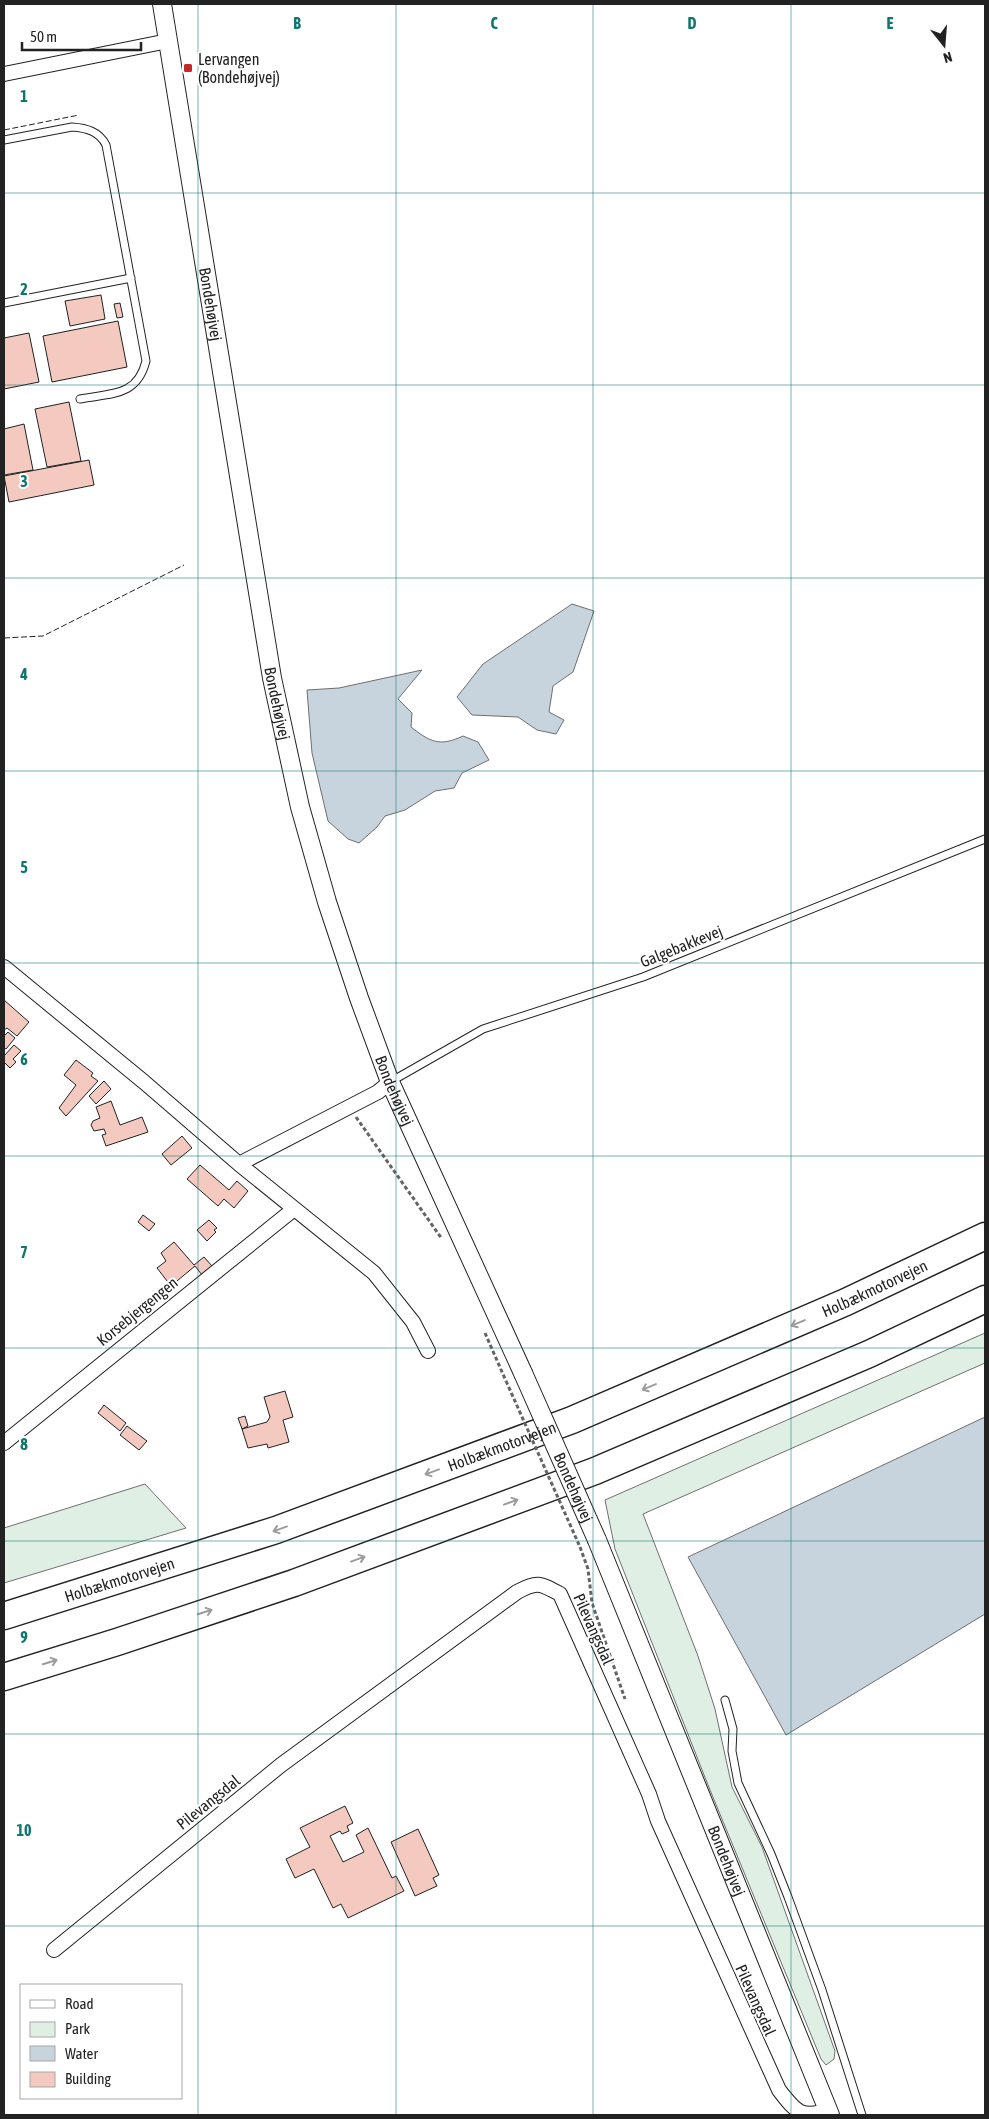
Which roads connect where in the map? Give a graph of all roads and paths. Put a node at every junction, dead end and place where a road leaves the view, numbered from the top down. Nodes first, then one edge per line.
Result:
1 (162, 4) edge
2 (168, 41) junction
3 (4, 74) edge
4 (4, 140) edge
5 (131, 278) junction
6 (4, 303) edge
7 (80, 399) dead end
8 (985, 839) edge
9 (4, 967) edge
10 (390, 1082) junction
11 (348, 1107) junction
12 (239, 1164) junction
13 (294, 1209) junction
14 (985, 1236) edge
15 (443, 1241) dead end
16 (985, 1299) edge
17 (482, 1328) dead end
18 (428, 1351) dead end
19 (4, 1443) edge
20 (4, 1616) edge
21 (4, 1676) edge
22 (725, 1700) dead end
23 (626, 1704) dead end
24 (54, 1950) dead end
25 (830, 2113) edge
26 (862, 2115) edge

1 - 2 street, Bondehøjvej
2 - 3 street
2 - 10 street, Bondehøjvej
4 - 5 lane
5 - 6 lane
5 - 7 lane
8 - 10 lane, Galgebakkevej
9 - 12 street
10 - 11 street
10 - 25 street, Bondehøjvej, bridge
11 - 12 street
11 - 15 path
12 - 13 street
13 - 18 street
13 - 19 street, Korsebjergengen
14 -> 20 highway, Holbækmotorvejen
21 -> 16 highway
17 - 23 path, bridge
22 - 26 lane
24 - 25 street, Pilevangsdal

